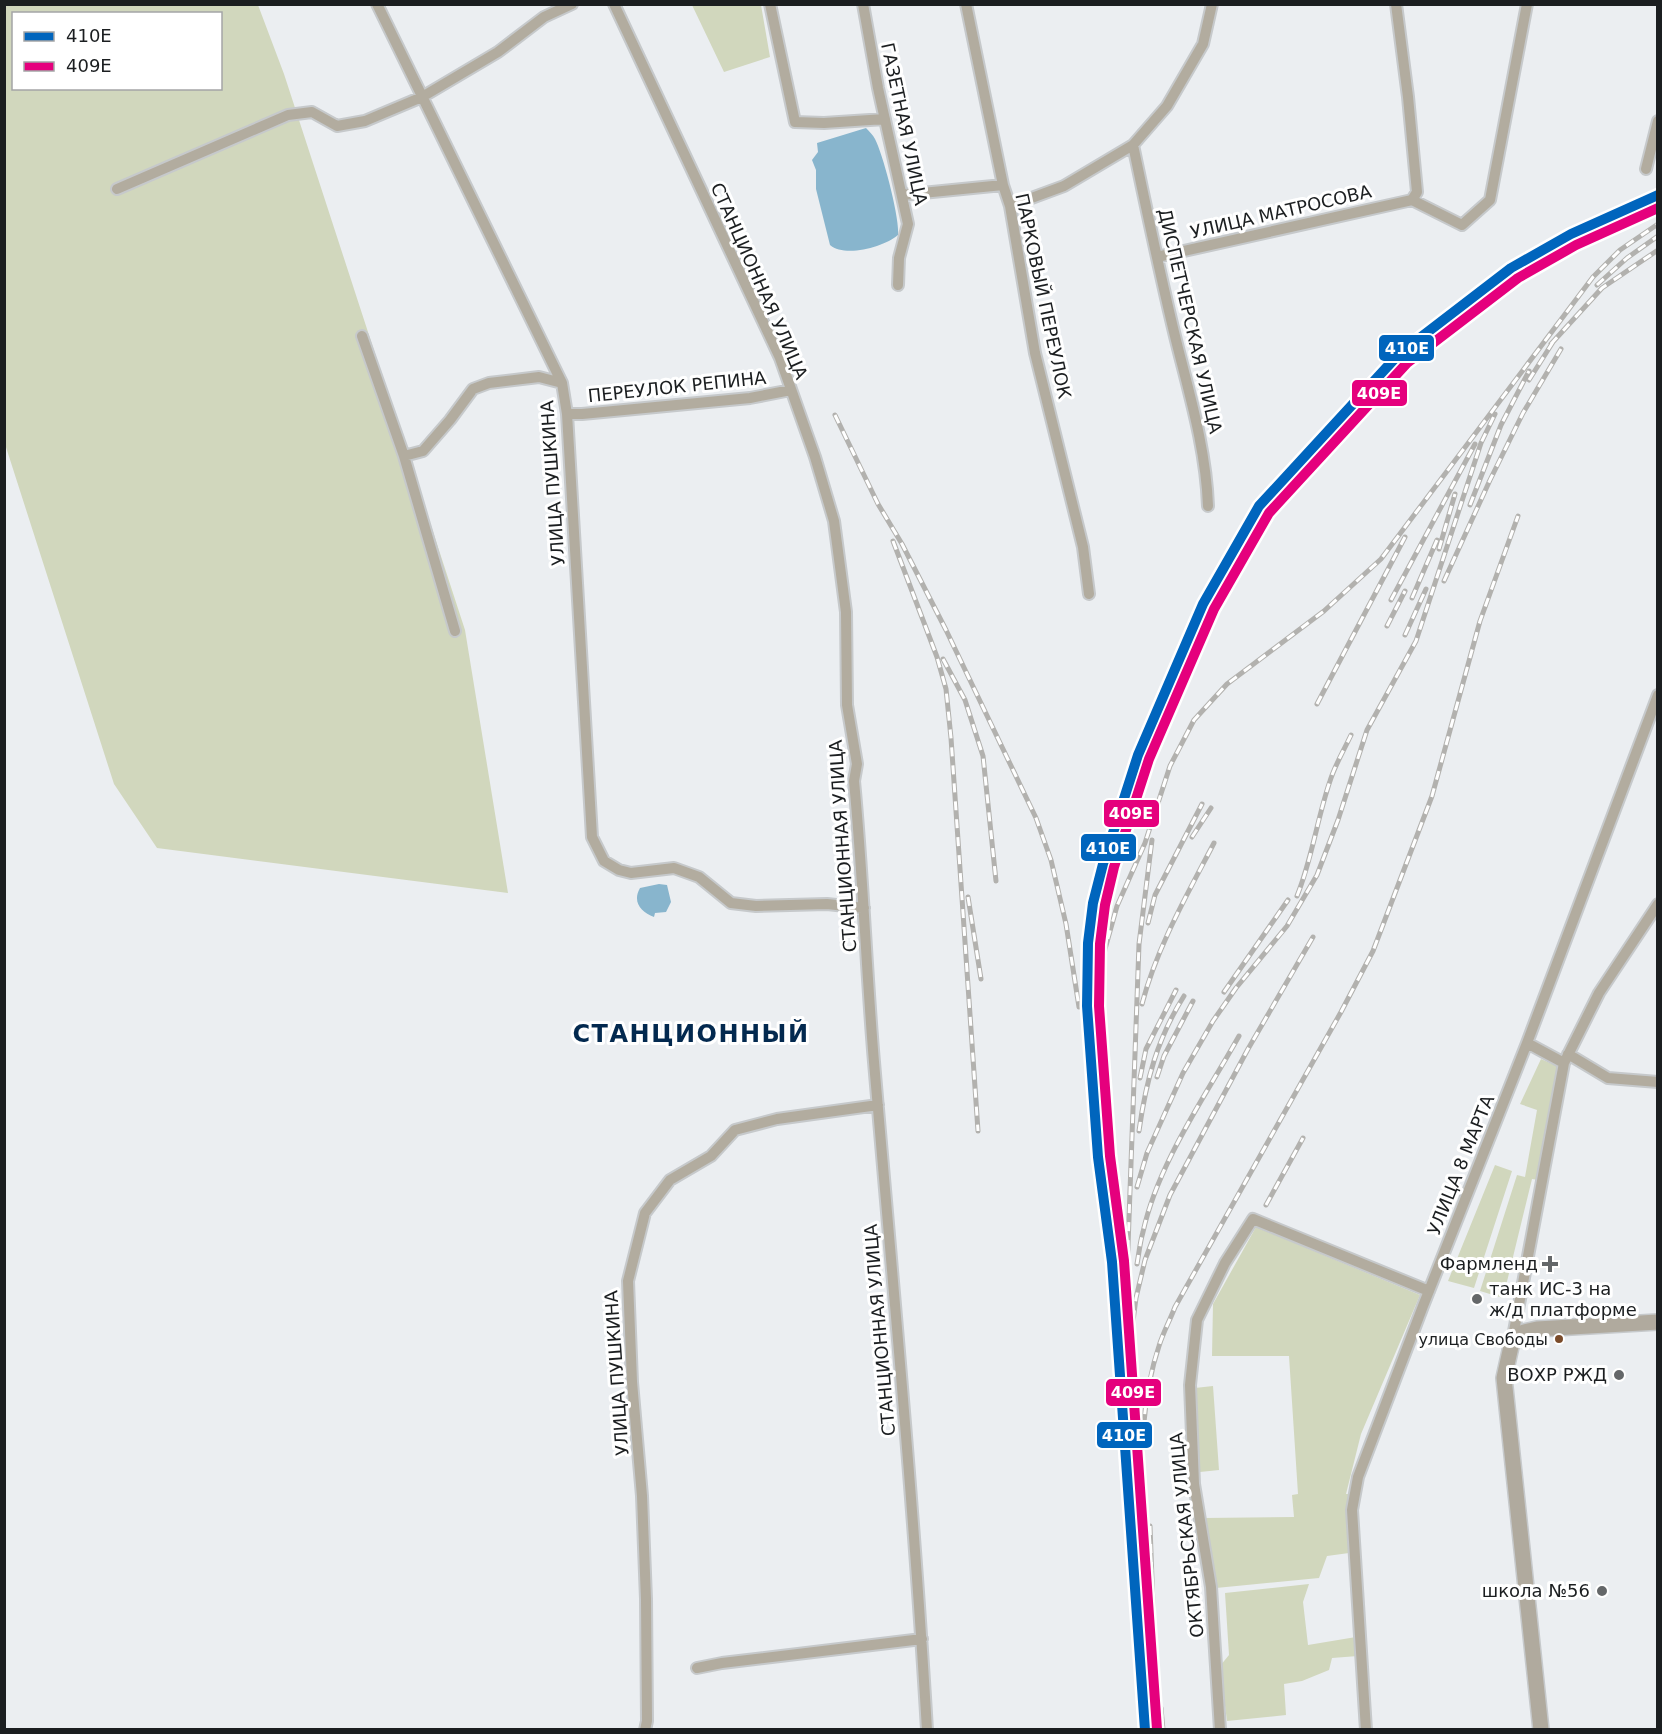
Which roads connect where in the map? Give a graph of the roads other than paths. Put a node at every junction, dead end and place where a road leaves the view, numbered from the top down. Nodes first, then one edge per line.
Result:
1 (377, 4) edge
2 (572, 4) edge
3 (614, 4) edge
4 (770, 4) edge
5 (863, 4) edge
6 (966, 4) edge
7 (1212, 4) edge
8 (1396, 4) edge
9 (1527, 4) edge
10 (422, 97) junction
11 (885, 120) junction
12 (1658, 121) edge
13 (1133, 145) junction
14 (1646, 169) dead end
15 (1003, 185) junction
16 (117, 189) dead end
17 (902, 195) junction
18 (1412, 200) junction
19 (1010, 206) junction
20 (1158, 257) junction
21 (898, 285) dead end
22 (362, 336) dead end
23 (562, 383) junction
24 (791, 390) junction
25 (567, 414) junction
26 (404, 456) junction
27 (1208, 506) dead end
28 (1089, 594) dead end
29 (455, 631) dead end
30 (1658, 695) edge
31 (1658, 904) edge
32 (864, 908) junction
33 (1527, 1043) junction
34 (1566, 1059) junction
35 (1658, 1082) edge
36 (878, 1105) junction
37 (1429, 1291) junction
38 (1658, 1322) edge
39 (1512, 1341) junction
40 (922, 1639) junction
41 (697, 1668) dead end
42 (645, 1730) edge
43 (927, 1730) edge
44 (1220, 1730) edge
45 (1366, 1730) edge
46 (1541, 1730) edge

1 - 10 street, УЛИЦА ПУШКИНА
2 - 10 street
3 - 24 street, СТАНЦИОННАЯ УЛИЦА
4 - 11 street
5 - 11 street, ГАЗЕТНАЯ УЛИЦА
6 - 15 street, ПАРКОВЫЙ ПЕРЕУЛОК
7 - 13 street
8 - 18 street
9 - 18 street
10 - 16 street
10 - 23 street, УЛИЦА ПУШКИНА
11 - 17 street, ГАЗЕТНАЯ УЛИЦА
12 - 14 street
13 - 19 street
13 - 20 street, ДИСПЕТЧЕРСКАЯ УЛИЦА
15 - 17 street
15 - 19 street, ПАРКОВЫЙ ПЕРЕУЛОК
17 - 21 street, ГАЗЕТНАЯ УЛИЦА
18 - 20 street, УЛИЦА МАТРОСОВА
19 - 28 street, ПАРКОВЫЙ ПЕРЕУЛОК
20 - 27 street, ДИСПЕТЧЕРСКАЯ УЛИЦА
22 - 26 street
23 - 25 street, УЛИЦА ПУШКИНА
23 - 26 street
24 - 25 street, ПЕРЕУЛОК РЕПИНА
24 - 32 street, СТАНЦИОННАЯ УЛИЦА
25 - 32 street, УЛИЦА ПУШКИНА
26 - 29 street
30 - 33 street, УЛИЦА 8 МАРТА
31 - 34 street
32 - 36 street, СТАНЦИОННАЯ УЛИЦА
33 - 34 street
33 - 37 street, УЛИЦА 8 МАРТА
34 - 35 street
34 - 39 street
36 - 40 street, СТАНЦИОННАЯ УЛИЦА
36 - 42 street, УЛИЦА ПУШКИНА
37 - 44 street, ОКТЯБРЬСКАЯ УЛИЦА
37 - 45 street, УЛИЦА 8 МАРТА
38 - 39 street
39 - 46 street
40 - 41 street
40 - 43 street, СТАНЦИОННАЯ УЛИЦА

